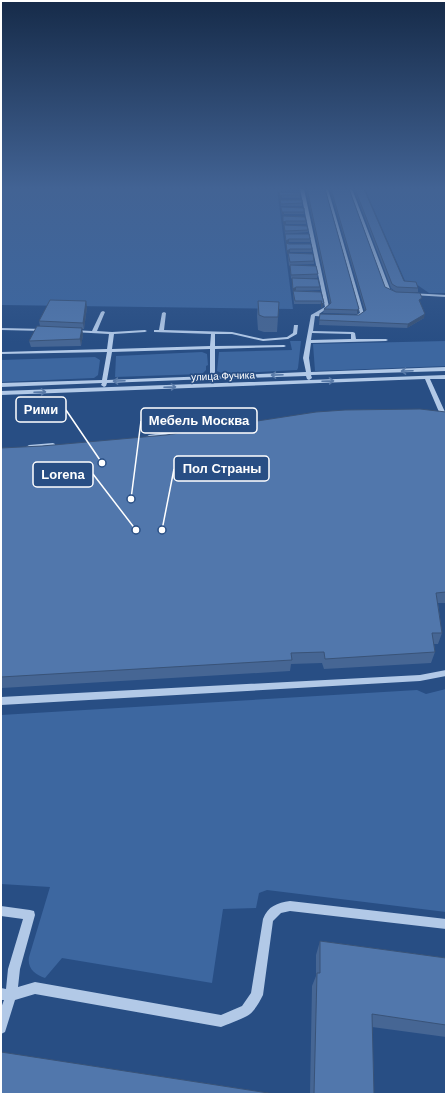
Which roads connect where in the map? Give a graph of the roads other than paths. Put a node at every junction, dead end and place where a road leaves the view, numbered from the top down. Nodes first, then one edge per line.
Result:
1 (313, 240) edge
2 (341, 240) edge
3 (369, 240) edge
4 (308, 245) edge
5 (314, 245) junction
6 (310, 255) edge
7 (316, 255) junction
8 (312, 267) edge
9 (319, 267) junction
10 (315, 280) edge
11 (322, 280) junction
12 (317, 293) edge
13 (324, 293) junction
14 (398, 294) edge
15 (407, 294) edge
16 (446, 296) edge
17 (103, 312) dead end
18 (164, 314) dead end
19 (313, 315) junction
20 (336, 316) edge
21 (351, 317) edge
22 (296, 326) dead end
23 (1, 329) edge
24 (47, 330) edge
25 (70, 331) edge
26 (145, 331) dead end
27 (94, 332) junction
28 (212, 332) junction
29 (310, 332) junction
30 (112, 333) junction
31 (386, 340) dead end
32 (354, 341) junction
33 (308, 342) junction
34 (284, 346) dead end
35 (213, 348) junction
36 (109, 351) junction
37 (1, 354) edge
38 (446, 369) edge
39 (307, 374) junction
40 (446, 377) edge
41 (211, 378) junction
42 (427, 378) junction
43 (104, 382) junction
44 (310, 382) junction
45 (1, 385) edge
46 (212, 385) junction
47 (103, 389) junction
48 (1, 393) edge
49 (434, 412) edge
50 (444, 413) edge
51 (211, 428) edge
52 (139, 438) edge
53 (57, 445) edge
54 (20, 447) edge
55 (446, 673) edge
56 (1, 701) edge
57 (1, 911) edge
58 (446, 924) edge
59 (6, 995) edge
60 (1, 1028) edge

1 - 5 street
2 - 21 street
3 - 14 street
4 - 5 street
5 - 7 street
6 - 7 street
7 - 9 street
8 - 9 street
9 - 11 street
10 - 11 street
11 - 13 street
12 - 13 street
13 - 19 street
15 - 16 street
17 - 27 street
18 - 28 street
19 - 20 street
19 - 29 street
22 - 28 street
23 - 24 street
25 - 27 street
26 - 30 street
27 - 30 street
28 - 35 street
29 - 32 street
29 - 33 street
30 - 36 street
31 - 32 street
32 - 33 street
33 - 39 street
34 - 35 street
35 - 36 street
35 - 41 street
36 - 37 street
36 - 43 street
38 -> 39 street, улица Фучика
39 -> 41 street, улица Фучика
39 - 44 street
40 - 42 street, улица Фучика
41 -> 43 street, улица Фучика
41 - 46 street
44 -> 42 street, улица Фучика
42 - 50 street
43 - 45 street, улица Фучика
43 - 47 street
44 - 46 street, улица Фучика
47 -> 46 street, улица Фучика
48 -> 47 street, улица Фучика
49 - 50 street
51 - 52 street
53 - 54 street
55 - 56 street
57 - 59 street
58 - 59 street
59 - 60 street

